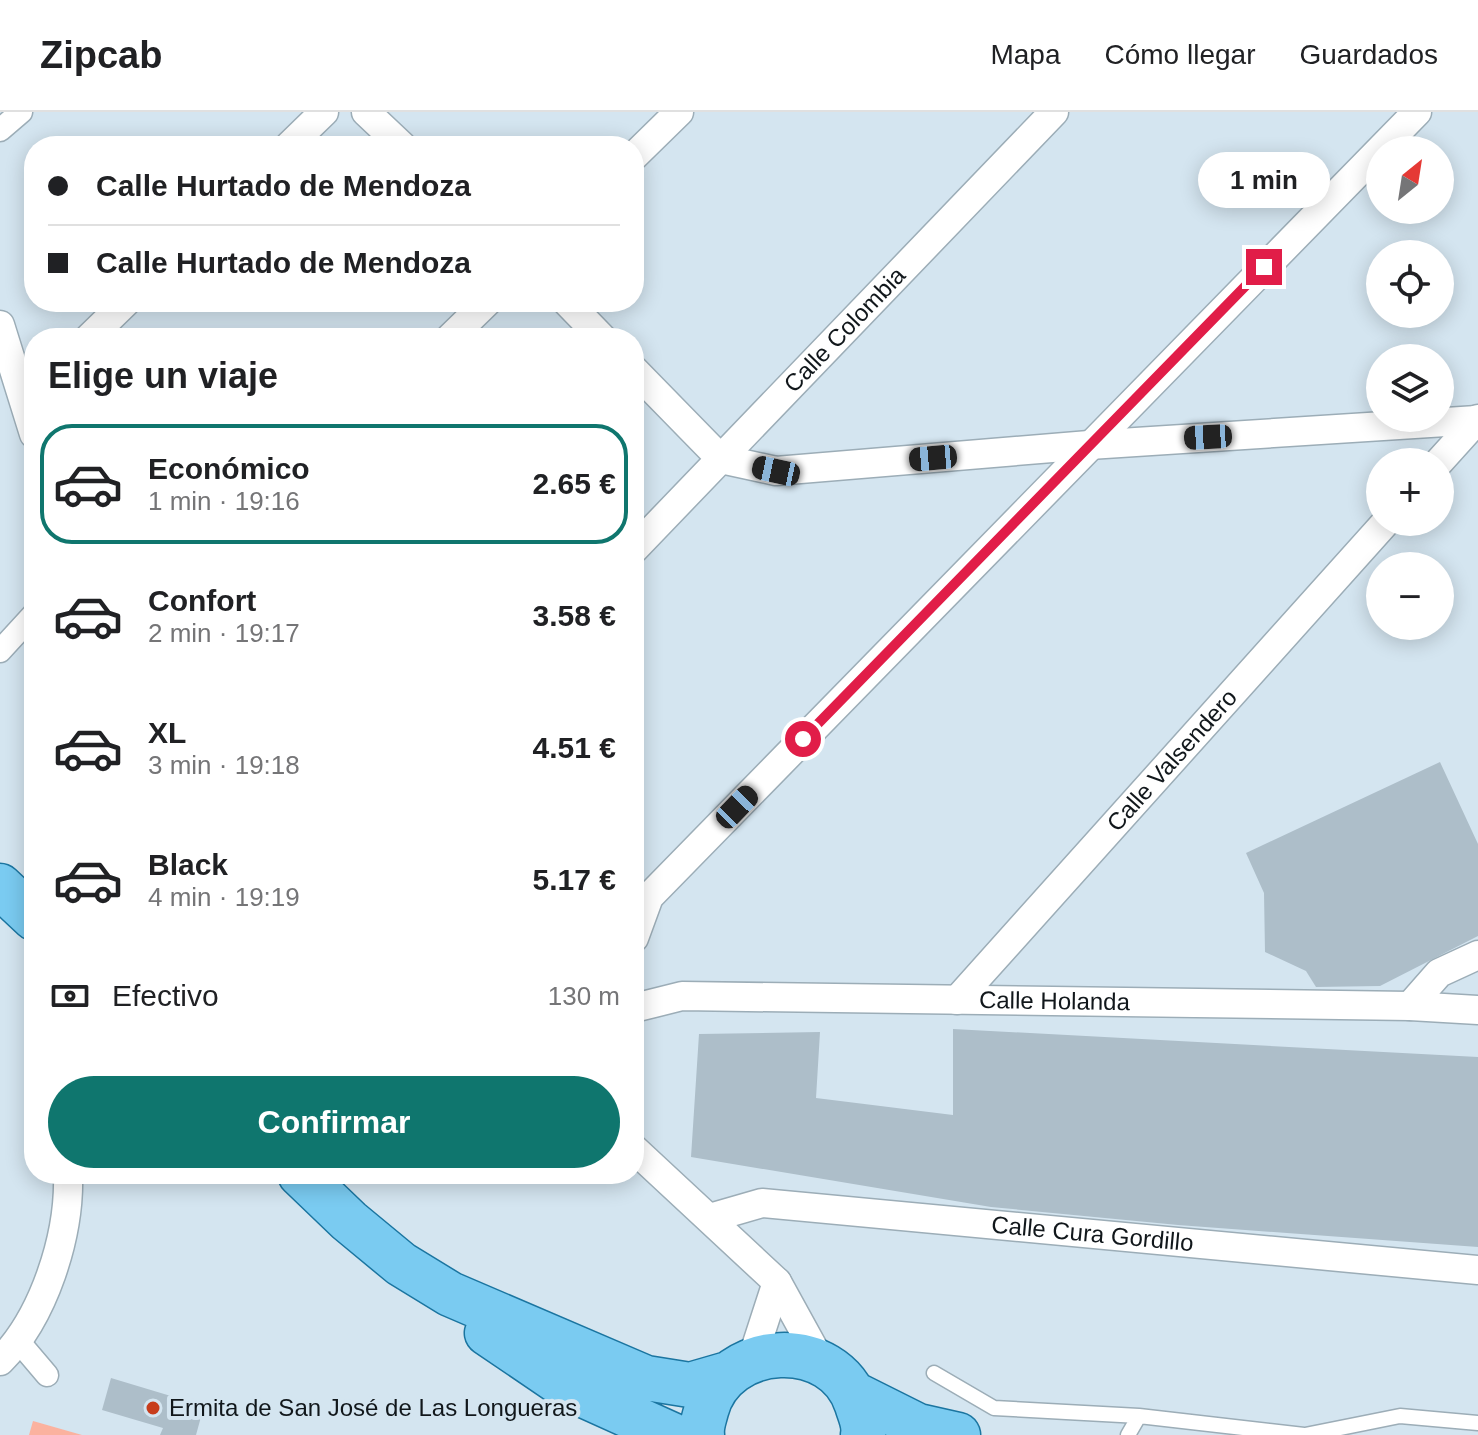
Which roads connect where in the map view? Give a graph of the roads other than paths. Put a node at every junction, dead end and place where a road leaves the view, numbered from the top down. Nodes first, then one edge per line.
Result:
1 (21, 112) edge
2 (324, 112) edge
3 (366, 112) edge
4 (679, 112) edge
5 (1054, 112) edge
6 (1417, 112) edge
7 (0, 130) edge
8 (299, 136) edge
9 (391, 136) edge
10 (644, 146) edge
11 (116, 312) edge
12 (477, 312) edge
13 (577, 312) edge
14 (0, 325) edge
15 (99, 328) edge
16 (460, 328) edge
17 (592, 328) edge
18 (644, 380) edge
19 (24, 386) edge
20 (1477, 420) edge
21 (1089, 445) junction
22 (1452, 448) edge
23 (721, 459) junction
24 (1373, 536) edge
25 (644, 539) edge
26 (24, 625) edge
27 (0, 651) edge
28 (0, 886) edge
29 (24, 909) edge
30 (644, 911) edge
31 (1478, 955) edge
32 (957, 1000) junction
33 (644, 1006) edge
34 (1410, 1006) junction
35 (1478, 1010) edge
36 (644, 1158) edge
37 (67, 1184) edge
38 (310, 1184) edge
39 (710, 1218) junction
40 (1478, 1270) edge
41 (777, 1282) junction
42 (450, 1294) junction
43 (9, 1352) edge
44 (821, 1362) junction
45 (740, 1366) junction
46 (934, 1373) dead end
47 (47, 1375) dead end
48 (858, 1414) edge
49 (1139, 1416) junction
50 (1478, 1423) edge
51 (672, 1435) edge
52 (702, 1435) edge
53 (958, 1435) edge
54 (1128, 1435) edge
55 (1304, 1435) edge

1 - 7 street
2 - 8 street
3 - 9 street
4 - 10 street
5 - 23 street, Calle Colombia
6 - 21 street
11 - 15 street
12 - 16 street
13 - 17 street
14 - 19 street
18 - 23 street
20 - 21 street
20 - 22 street
21 - 23 street
21 - 30 street
23 - 25 street, Calle Colombia
24 - 32 street, Calle Valsendero
26 - 27 street
28 - 29 main road
31 - 34 street
32 - 33 street, Calle Holanda
32 - 34 street, Calle Holanda
34 - 35 street, Calle Holanda
36 - 39 street
37 - 43 street
38 - 42 main road
39 - 40 street, Calle Cura Gordillo
39 - 41 street
41 - 44 street
41 - 45 street
42 - 45 main road
42 - 51 main road
43 - 47 street
44 - 45 main road
44 - 48 main road
45 - 52 main road
46 - 49 lane
48 - 53 main road
49 - 54 lane
49 - 55 lane
50 - 55 lane

